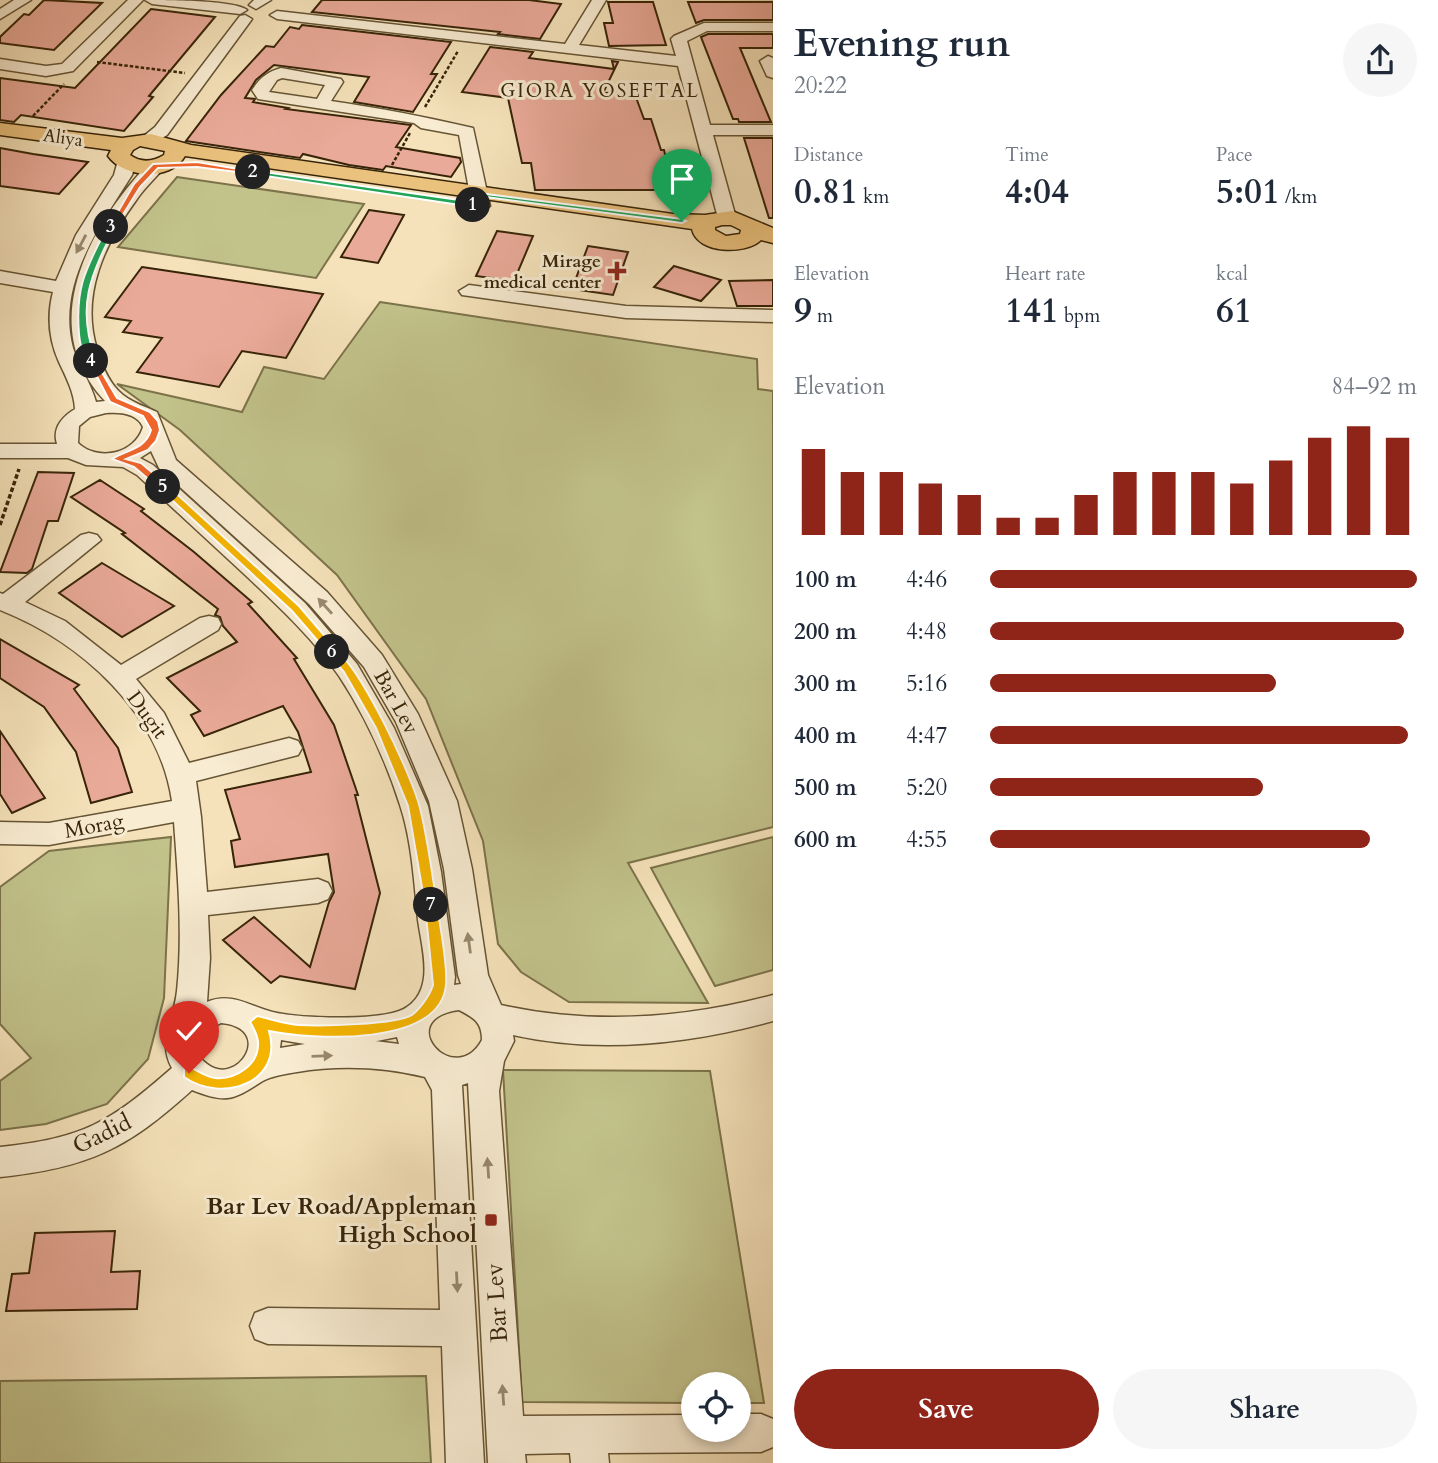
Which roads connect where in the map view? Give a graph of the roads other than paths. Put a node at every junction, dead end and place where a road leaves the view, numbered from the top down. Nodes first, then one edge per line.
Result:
1 (24, 0) edge
2 (136, 0) edge
3 (152, 0) edge
4 (598, 0) edge
5 (268, 8) edge
6 (0, 15) edge
7 (242, 15) junction
8 (773, 27) edge
9 (569, 50) junction
10 (684, 62) junction
11 (0, 64) edge
12 (321, 105) dead end
13 (704, 130) junction
14 (773, 130) edge
15 (6, 132) edge
16 (130, 151) junction
17 (166, 155) junction
18 (481, 200) junction
19 (715, 226) junction
20 (755, 236) edge
21 (773, 245) edge
22 (0, 277) edge
23 (63, 288) junction
24 (469, 290) dead end
25 (773, 316) edge
26 (128, 408) junction
27 (86, 412) junction
28 (154, 435) junction
29 (69, 441) junction
30 (0, 450) edge
31 (117, 459) junction
32 (89, 540) dead end
33 (4, 602) edge
34 (209, 624) dead end
35 (120, 677) junction
36 (289, 748) dead end
37 (181, 775) junction
38 (186, 808) junction
39 (0, 833) edge
40 (318, 891) dead end
41 (193, 905) junction
42 (195, 936) junction
43 (773, 1008) edge
44 (426, 1010) junction
45 (490, 1013) junction
46 (245, 1016) junction
47 (186, 1028) junction
48 (569, 1031) junction
49 (491, 1057) junction
50 (436, 1066) junction
51 (255, 1069) junction
52 (189, 1073) junction
53 (0, 1162) edge
54 (268, 1326) dead end
55 (459, 1328) junction
56 (761, 1433) dead end
57 (589, 1448) edge
58 (506, 1449) edge
59 (465, 1463) edge

1 - 6 street
2 - 11 street
3 - 7 street
4 - 9 street
5 - 7 street
5 - 9 street
5 - 17 street
7 - 16 street
8 - 10 street
9 - 10 street
10 - 13 street
12 - 18 street
13 - 14 street
13 - 19 street
15 - 16 main road, Aliya
16 - 17 main road
16 - 17 main road
16 -> 23 street
17 - 18 main road
17 - 26 street
18 - 19 main road
19 - 20 main road
20 - 21 main road
22 - 23 street
23 - 27 street
24 - 25 street
26 - 27 street
26 - 28 street
27 - 29 street
28 - 31 street
45 -> 28 street, Bar Lev
29 - 30 street
29 - 30 street
29 - 31 street
31 - 44 street, Bar Lev
32 - 33 street
33 - 35 street, Dugit
34 - 35 street
35 - 37 street, Dugit
36 - 37 street
37 - 38 street, Dugit
38 - 39 street, Morag
38 - 41 street, Dugit
40 - 41 street
41 - 42 street, Dugit
42 - 46 street, Dugit
42 - 47 street, Dugit
43 - 48 street
44 - 45 street
44 - 46 street
44 - 50 street
45 - 48 street
45 - 49 street
46 - 47 street
46 - 51 street
47 - 52 street
48 - 49 street
49 - 50 street
58 -> 49 street, Bar Lev
51 -> 50 street
50 -> 55 street, Bar Lev
51 - 52 street
52 - 53 street, Gadid
54 - 55 street
55 - 59 street, Bar Lev
56 - 57 street
57 - 58 street

